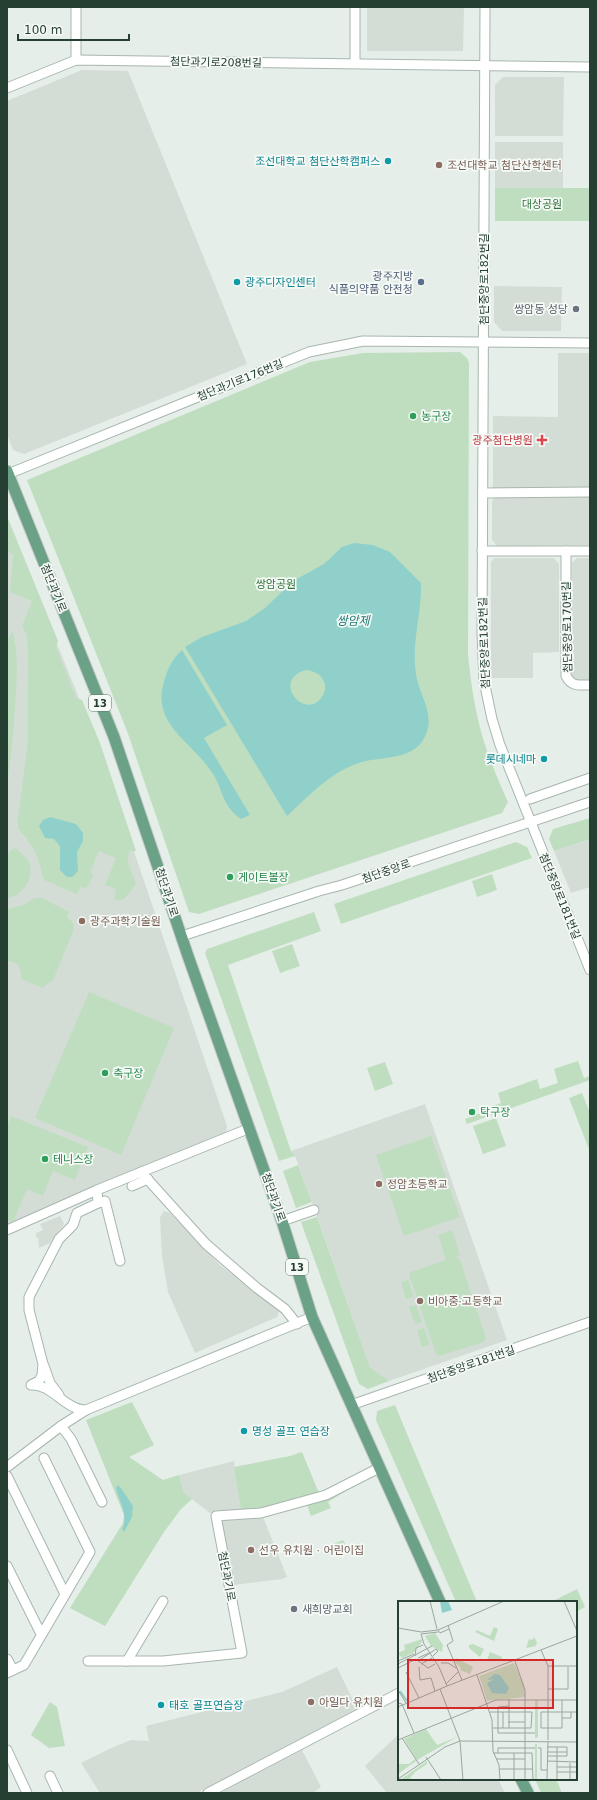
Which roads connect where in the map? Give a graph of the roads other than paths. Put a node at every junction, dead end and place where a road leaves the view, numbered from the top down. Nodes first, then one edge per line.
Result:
1 (76, 7) edge
2 (355, 7) edge
3 (485, 7) edge
4 (76, 60) junction
5 (355, 63) junction
6 (485, 66) junction
7 (590, 67) edge
8 (7, 88) edge
9 (484, 342) junction
10 (590, 343) edge
11 (8, 473) edge
12 (590, 492) edge
13 (482, 493) junction
14 (482, 551) junction
15 (566, 551) junction
16 (590, 551) edge
17 (590, 685) edge
18 (590, 778) edge
19 (530, 799) dead end
20 (590, 802) edge
21 (531, 823) junction
22 (182, 936) junction
23 (590, 970) edge
24 (250, 1128) junction
25 (141, 1172) junction
26 (148, 1179) junction
27 (132, 1186) dead end
28 (97, 1190) junction
29 (98, 1203) junction
30 (314, 1210) dead end
31 (282, 1221) junction
32 (7, 1230) edge
33 (120, 1261) dead end
34 (312, 1317) junction
35 (590, 1322) edge
36 (297, 1324) junction
37 (43, 1364) junction
38 (62, 1400) junction
39 (351, 1405) junction
40 (86, 1410) junction
41 (61, 1426) junction
42 (44, 1458) dead end
43 (7, 1466) edge
44 (379, 1468) junction
45 (7, 1476) edge
46 (102, 1502) dead end
47 (7, 1566) edge
48 (65, 1594) junction
49 (163, 1601) dead end
50 (440, 1601) edge
51 (41, 1634) junction
52 (7, 1659) edge
53 (88, 1661) dead end
54 (127, 1661) junction
55 (10, 1672) edge
56 (398, 1695) edge
57 (7, 1750) edge
58 (50, 1776) dead end
59 (522, 1780) edge
60 (27, 1793) edge
61 (58, 1793) edge
62 (208, 1793) edge
63 (528, 1793) edge

1 - 4 street
2 - 5 street
3 - 6 street, 첨단중앙로182번길
4 - 5 street, 첨단과기로208번길
4 - 8 street, 첨단과기로208번길
5 - 6 street, 첨단과기로208번길
6 - 7 street, 첨단과기로208번길
6 - 9 street, 첨단중앙로182번길
9 - 10 street, 첨단과기로176번길
9 - 11 street, 첨단과기로176번길
9 - 13 street, 첨단중앙로182번길
11 - 22 main road, 첨단과기로 / 13
12 - 13 street
13 - 14 street, 첨단중앙로182번길
14 - 15 street
14 - 21 street, 첨단중앙로182번길
15 - 16 street
15 - 17 street, 첨단중앙로170번길
18 - 19 street
20 - 21 street, 첨단중앙로
21 - 22 street, 첨단중앙로
21 - 23 street, 첨단중앙로181번길
22 - 24 main road, 첨단과기로 / 13
24 - 25 street
24 - 31 main road, 첨단과기로 / 13
25 - 26 street
25 - 28 street
26 - 27 street
26 - 36 street
28 - 29 street
28 - 32 street
29 - 33 street
29 - 37 street
30 - 31 street
31 - 34 main road, 첨단과기로 / 13
34 - 36 street
34 - 39 main road, 첨단과기로 / 13
35 - 39 street, 첨단중앙로181번길
36 - 40 street
37 - 38 street
37 - 38 street
38 - 40 street
39 - 44 main road, 첨단과기로 / 13
40 - 41 street
41 - 43 street
41 - 46 street
42 - 48 street
44 - 50 main road, 첨단과기로 / 13
44 - 54 street, 첨단과기로
45 - 48 street
47 - 51 street
48 - 51 street
49 - 54 street
51 - 55 street
52 - 55 street
53 - 54 street, 첨단과기로
56 - 62 street
57 - 60 street
58 - 61 street
59 - 63 main road

